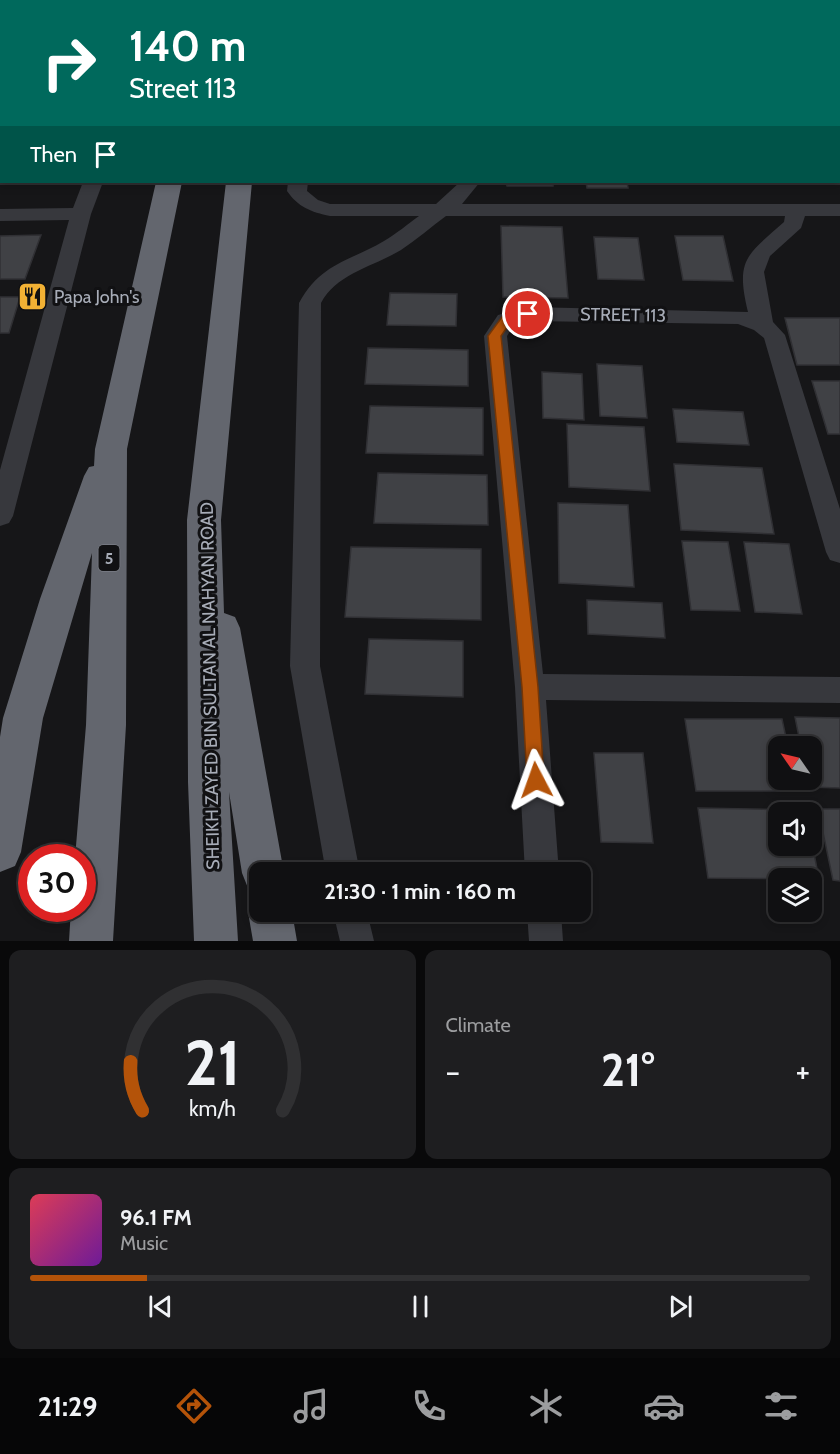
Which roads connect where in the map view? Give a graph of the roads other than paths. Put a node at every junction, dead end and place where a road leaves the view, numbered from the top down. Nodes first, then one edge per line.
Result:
1 (93, 183) edge
2 (169, 183) edge
3 (239, 183) edge
4 (298, 183) edge
5 (469, 183) edge
6 (438, 209) junction
7 (796, 210) junction
8 (840, 210) edge
9 (81, 214) junction
10 (0, 215) edge
11 (762, 325) junction
12 (111, 449) junction
13 (0, 516) edge
14 (204, 520) junction
15 (840, 552) edge
16 (530, 687) junction
17 (840, 690) edge
18 (0, 852) edge
19 (261, 862) edge
20 (341, 862) edge
21 (541, 862) edge
22 (272, 922) edge
23 (352, 922) edge
24 (545, 922) edge
25 (91, 941) edge
26 (216, 941) edge
27 (275, 941) edge
28 (357, 941) edge
29 (546, 941) edge

1 - 9 street
2 - 12 highway, 5
3 - 14 highway, SHEIKH ZAYED BIN SULTAN AL NAHYAN ROAD
4 - 6 street
5 - 6 street
6 - 7 street
6 - 20 street
7 - 8 street
7 - 11 street
9 - 10 street
9 - 13 street
11 - 15 street
11 - 16 street, STREET 113
12 - 18 highway
12 - 25 highway, 5
14 - 19 highway
14 - 26 highway, SHEIKH ZAYED BIN SULTAN AL NAHYAN ROAD
16 - 17 street
16 - 21 street, STREET 113
22 - 27 highway
23 - 28 street
24 - 29 street

